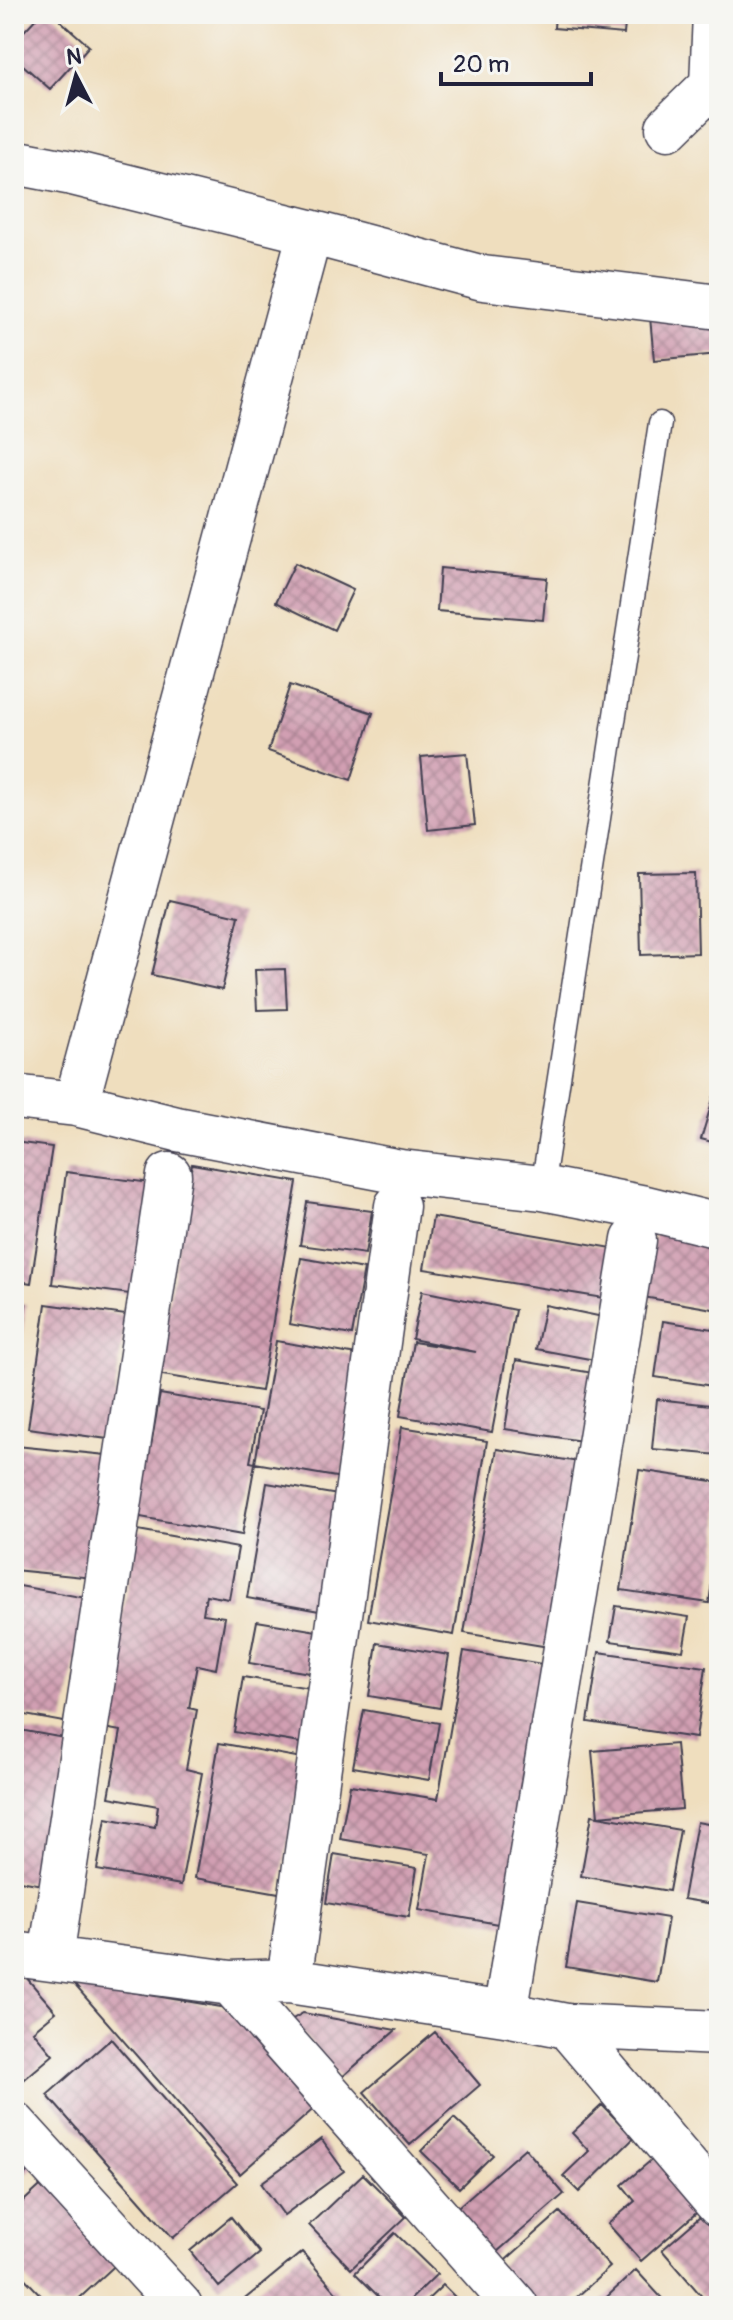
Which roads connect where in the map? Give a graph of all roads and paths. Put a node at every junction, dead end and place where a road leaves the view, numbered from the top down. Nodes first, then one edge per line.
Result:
1 (715, 14) edge
2 (668, 128) dead end
3 (14, 162) edge
4 (310, 232) junction
5 (719, 307) edge
6 (660, 423) dead end
7 (14, 1097) edge
8 (76, 1104) junction
9 (169, 1175) dead end
10 (542, 1188) junction
11 (397, 1206) dead end
12 (719, 1226) edge
13 (634, 1240) dead end
14 (32, 1955) edge
15 (289, 1981) junction
16 (231, 1983) junction
17 (505, 2014) junction
18 (567, 2026) junction
19 (719, 2033) edge
20 (14, 2124) edge
21 (719, 2205) edge
22 (180, 2306) edge
23 (516, 2306) edge

1 - 2 street
3 - 4 street
4 - 5 street
4 - 8 street
6 - 10 lane
7 - 8 street
8 - 10 street
9 - 14 street
10 - 12 street
11 - 15 street
13 - 17 street
14 - 16 street
15 - 16 street
15 - 17 street
16 - 23 street
17 - 18 street
18 - 19 street
18 - 21 street
20 - 22 street

